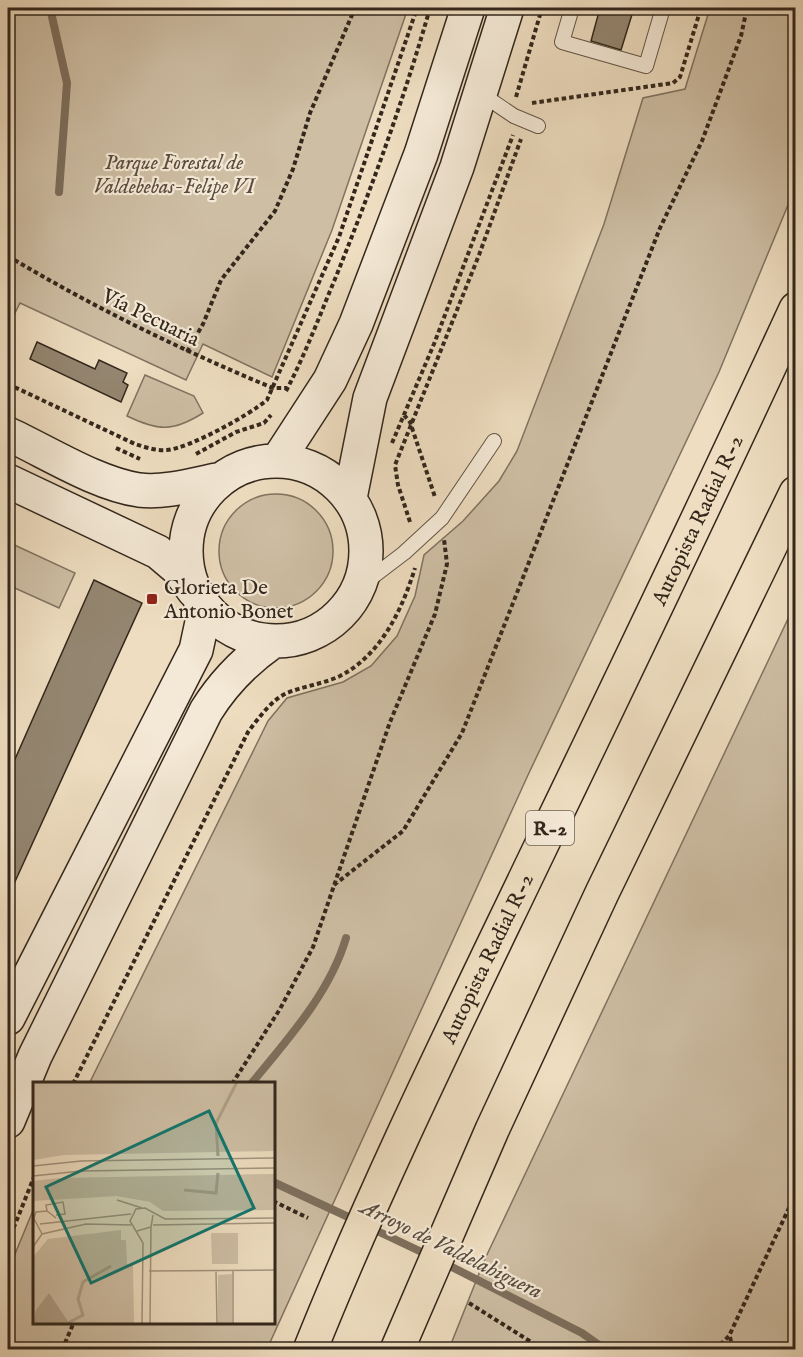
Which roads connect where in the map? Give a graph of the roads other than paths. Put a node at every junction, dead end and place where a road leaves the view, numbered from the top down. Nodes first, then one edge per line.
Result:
1 (468, 8) edge
2 (507, 8) edge
3 (572, 8) edge
4 (663, 8) edge
5 (480, 93) junction
6 (526, 121) road end
7 (795, 309) edge
8 (8, 434) edge
9 (494, 441) dead end
10 (278, 460) junction
11 (217, 480) junction
12 (8, 481) edge
13 (795, 493) edge
14 (350, 498) junction
15 (358, 588) junction
16 (199, 600) junction
17 (272, 642) junction
18 (8, 1018) edge
19 (8, 1121) edge
20 (310, 1350) edge
21 (397, 1350) edge

1 - 10 street
2 - 5 street
3 - 4 lane
5 - 6 lane
5 - 14 street
7 - 20 highway, Autopista Radial R-2 / R-2
8 - 11 street
9 - 15 lane
10 - 11 street
10 - 14 street
11 - 16 street
12 - 16 street
13 - 21 highway
14 - 15 street
15 - 17 street
16 - 17 street
16 - 18 street
17 - 19 street

